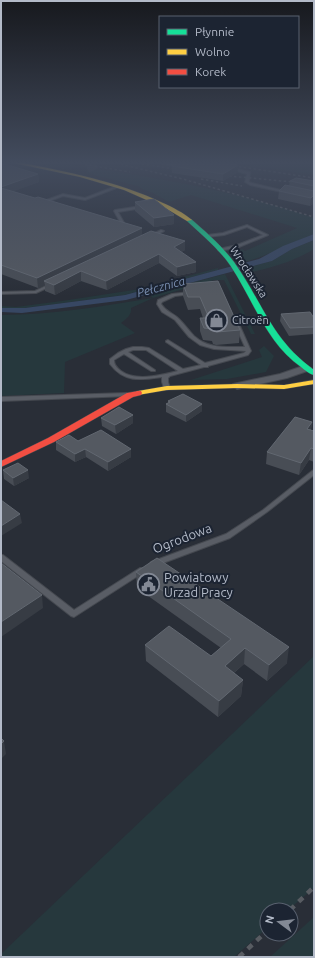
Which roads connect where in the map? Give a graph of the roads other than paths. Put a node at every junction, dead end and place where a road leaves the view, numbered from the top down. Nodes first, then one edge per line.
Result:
1 (144, 207) edge
2 (161, 207) edge
3 (132, 231) edge
4 (162, 231) dead end
5 (207, 236) junction
6 (144, 237) edge
7 (220, 250) junction
8 (55, 283) edge
9 (194, 292) edge
10 (1, 293) edge
11 (235, 321) edge
12 (168, 341) dead end
13 (248, 349) junction
14 (125, 352) junction
15 (206, 366) junction
16 (153, 370) dead end
17 (310, 370) edge
18 (182, 371) junction
19 (168, 375) junction
20 (314, 382) edge
21 (237, 386) junction
22 (168, 388) junction
23 (130, 395) junction
24 (1, 398) edge
25 (1, 464) edge
26 (314, 472) edge
27 (1, 558) edge

1 - 3 lane
2 - 5 main road, Wrocławska
4 - 6 lane
5 - 7 main road, Wrocławska
5 - 7 lane
7 - 17 main road, Wrocławska
8 - 10 lane
9 - 13 lane
11 - 13 lane
12 - 15 lane
13 - 15 lane
14 - 16 lane
14 - 18 lane
14 - 19 lane
15 - 18 lane
17 - 21 street
18 - 19 lane
19 - 22 lane
20 - 21 main road
21 - 22 main road
22 - 23 main road
23 - 24 lane
23 - 25 main road
26 - 27 lane, Ogrodowa

